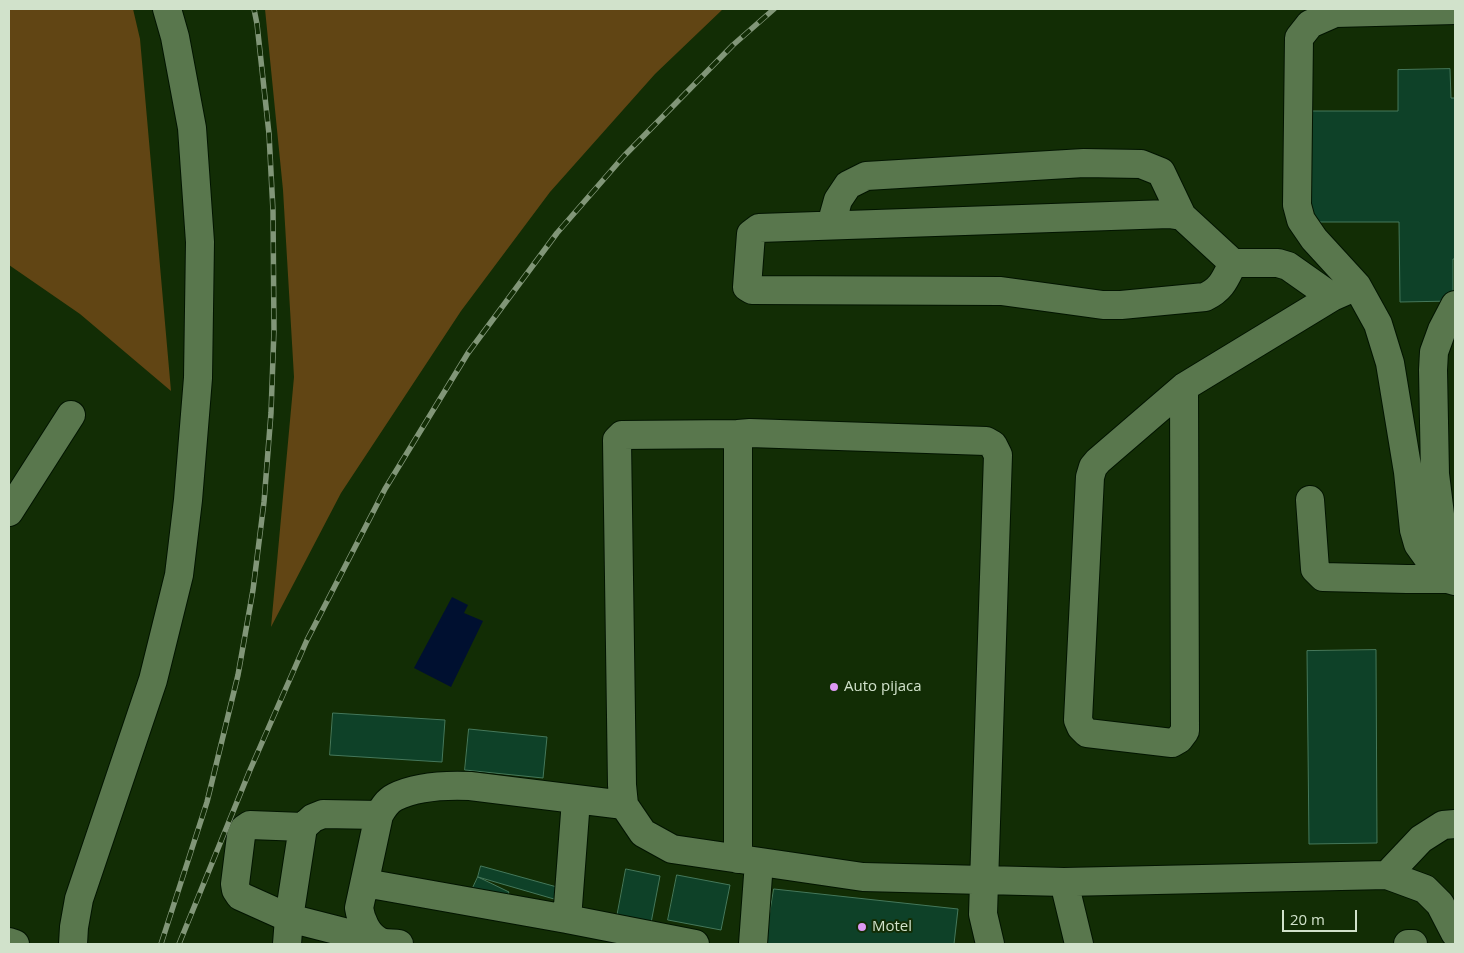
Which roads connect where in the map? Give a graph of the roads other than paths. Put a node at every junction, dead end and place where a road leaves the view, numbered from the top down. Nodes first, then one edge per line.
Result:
1 (167, 9) edge
2 (1455, 10) edge
3 (1182, 216) junction
4 (831, 226) junction
5 (1233, 262) junction
6 (1357, 286) junction
7 (1332, 297) junction
8 (1455, 305) edge
9 (1184, 387) junction
10 (71, 415) dead end
11 (738, 434) junction
12 (1310, 500) dead end
13 (9, 512) edge
14 (1452, 580) edge
15 (576, 800) junction
16 (624, 805) junction
17 (379, 815) junction
18 (1455, 824) edge
19 (303, 827) junction
20 (749, 861) junction
21 (1387, 875) junction
22 (984, 879) junction
23 (1064, 882) junction
24 (365, 883) junction
25 (567, 919) junction
26 (288, 931) edge
27 (1455, 933) edge
28 (9, 942) edge
29 (389, 943) edge
30 (14, 944) edge
31 (73, 944) edge
32 (694, 944) edge
33 (753, 944) edge
34 (990, 944) edge
35 (1079, 944) edge
36 (1408, 944) edge
37 (1413, 944) edge

1 - 31 street
2 - 6 street
3 - 4 street
3 - 4 street
3 - 5 street
4 - 5 street
5 - 7 street
6 - 7 street
6 - 14 street
7 - 9 street
8 - 14 street
9 - 9 street
10 - 13 street
11 - 16 street
11 - 20 street
11 - 22 street
12 - 14 street
15 - 16 street
15 - 17 street
15 - 25 street
16 - 20 street
17 - 19 street
17 - 24 street
18 - 21 street
19 - 26 street
19 - 26 street
20 - 22 street
20 - 33 street
21 - 23 street
21 - 27 street
22 - 23 street
22 - 34 street
23 - 35 street
24 - 25 street
24 - 29 street
25 - 32 street
26 - 29 street
28 - 30 street
36 - 37 street

